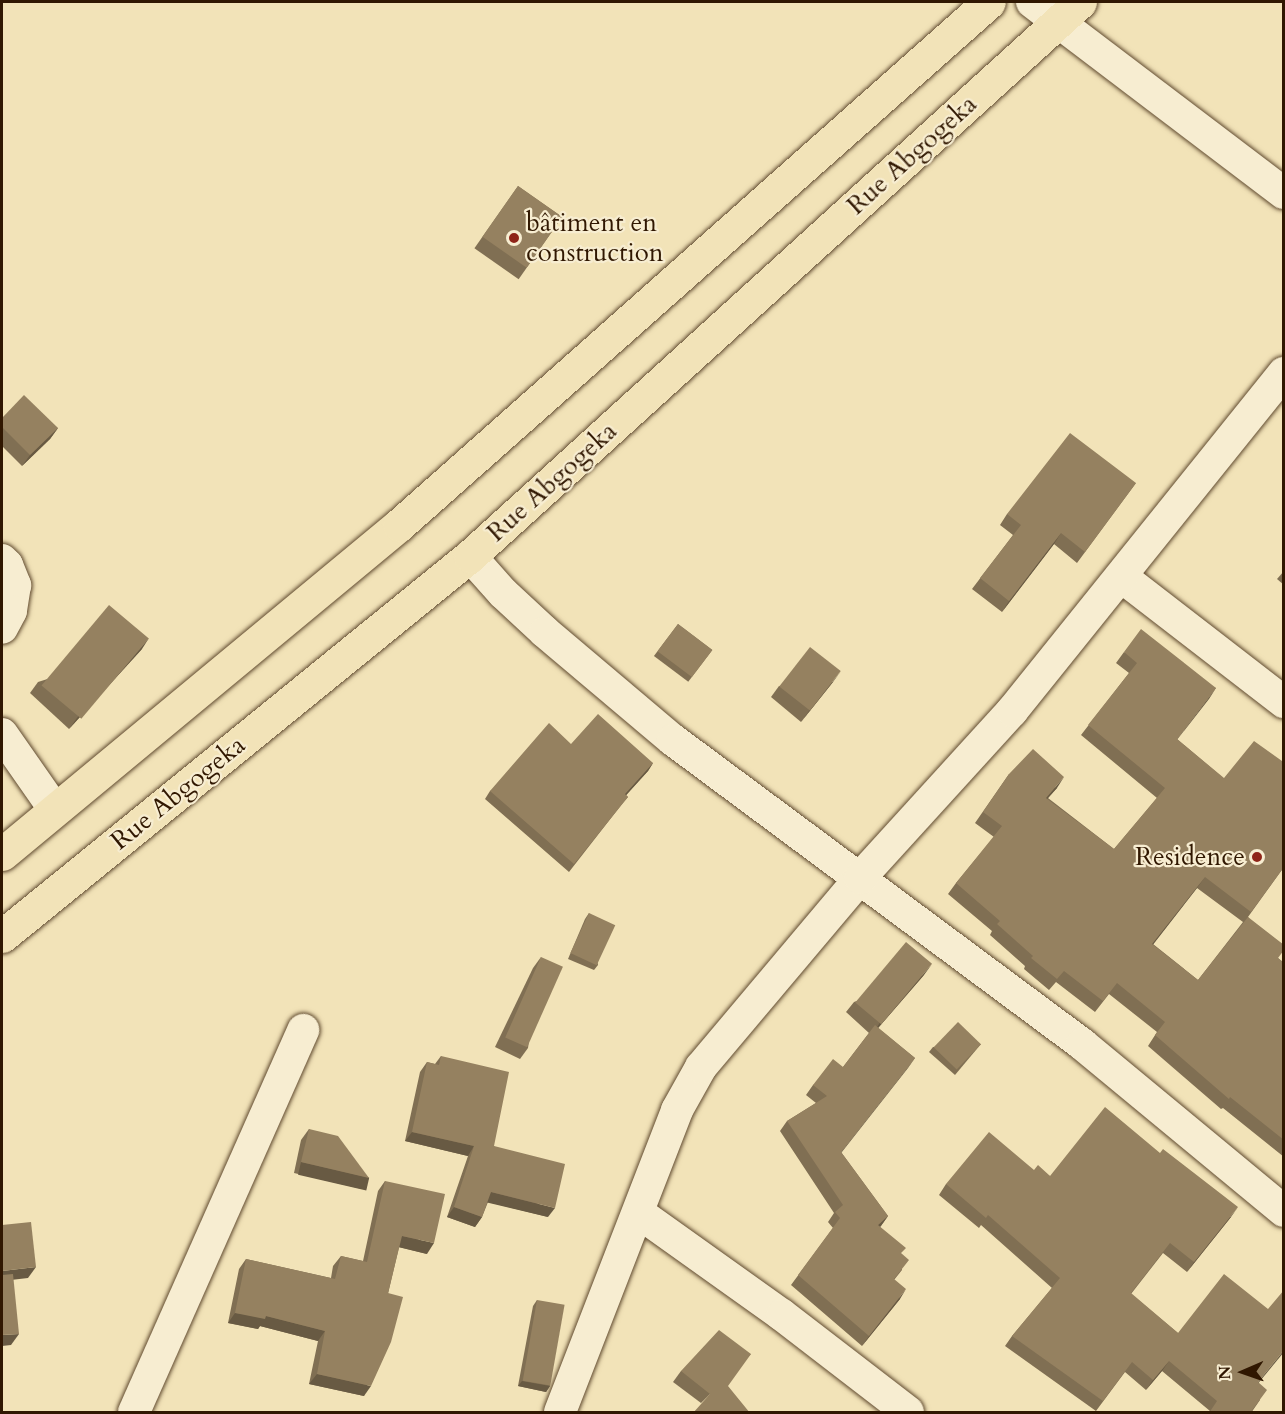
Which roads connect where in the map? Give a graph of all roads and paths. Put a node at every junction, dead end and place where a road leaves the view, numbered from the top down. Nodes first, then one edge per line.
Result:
1 (989, 2) edge
2 (1032, 2) edge
3 (1070, 11) edge
4 (1284, 194) edge
5 (1284, 373) edge
6 (470, 556) junction
7 (2, 560) edge
8 (1122, 577) junction
9 (2, 628) edge
10 (1284, 702) edge
11 (2, 734) edge
12 (55, 810) junction
13 (2, 854) edge
14 (860, 878) junction
15 (2, 936) edge
16 (303, 1030) dead end
17 (1284, 1210) edge
18 (639, 1213) junction
19 (134, 1413) edge
20 (560, 1413) edge
21 (908, 1413) edge

1 - 12 main road
2 - 3 street
3 - 4 street
3 - 6 main road, Rue Abgogeka
5 - 8 street
6 - 14 street
6 - 15 main road, Rue Abgogeka
7 - 9 street
8 - 10 street
8 - 14 street
11 - 12 street
12 - 13 main road
14 - 17 street
14 - 18 street
16 - 19 street
18 - 20 street
18 - 21 street

